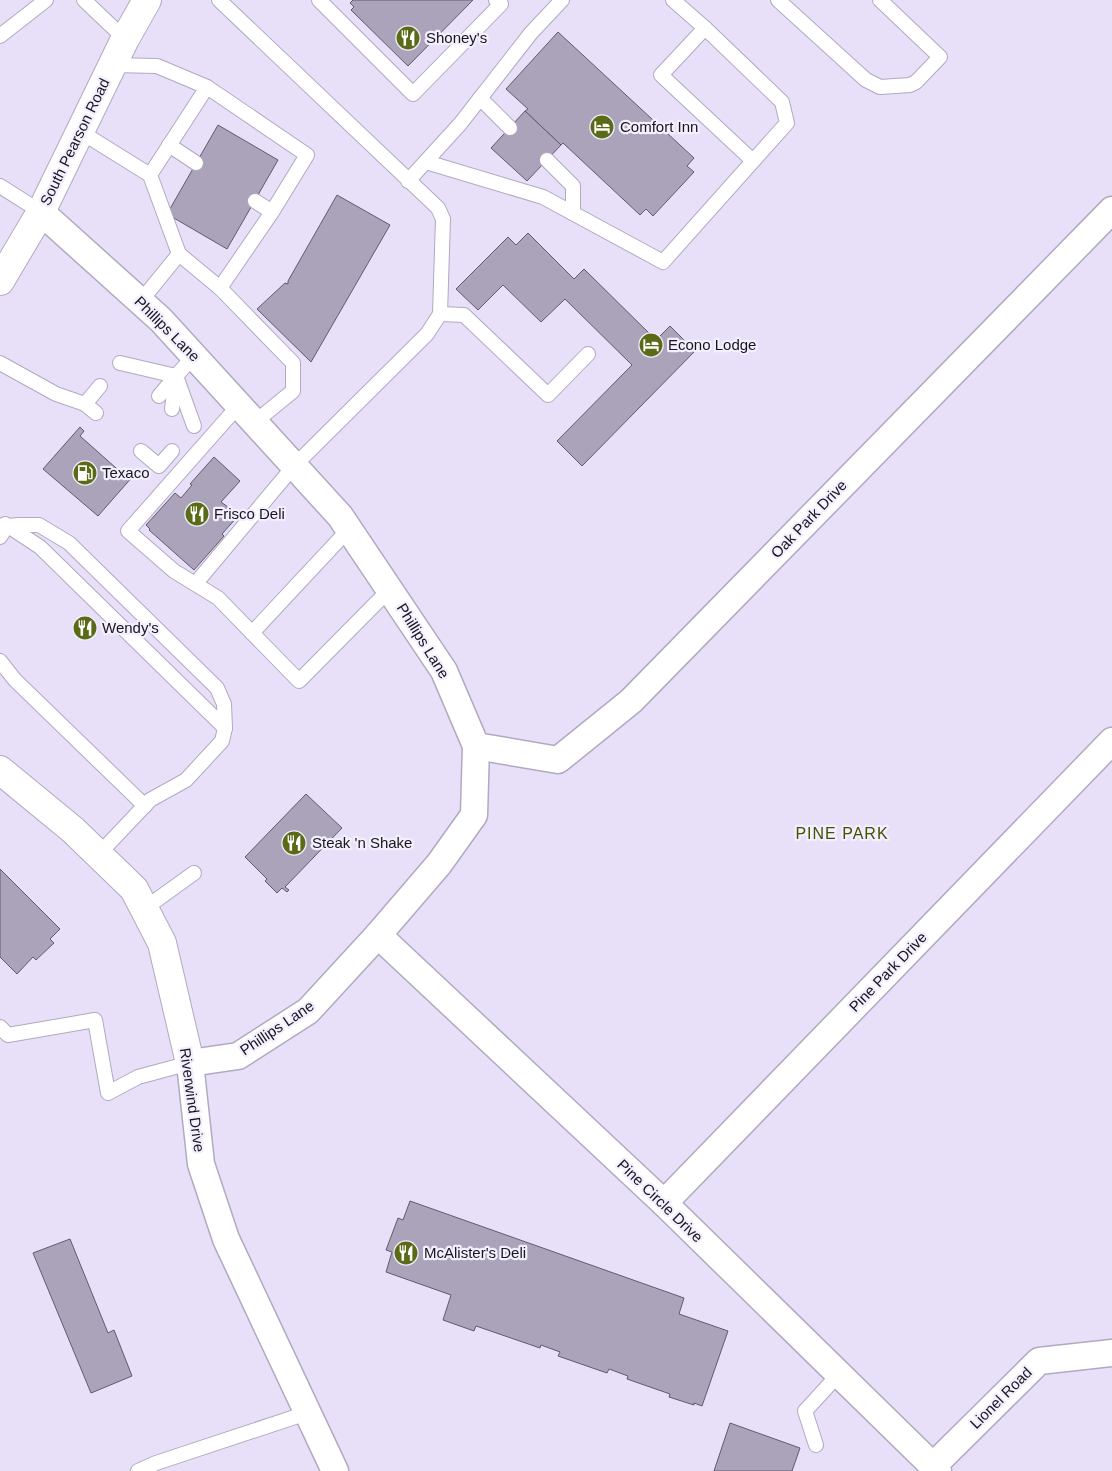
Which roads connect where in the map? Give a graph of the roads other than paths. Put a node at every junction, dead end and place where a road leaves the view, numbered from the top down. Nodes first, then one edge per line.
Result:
1 (46, 0) edge
2 (84, 0) edge
3 (147, 0) edge
4 (219, 0) edge
5 (319, 0) edge
6 (496, 0) edge
7 (562, 0) edge
8 (673, 0) edge
9 (778, 0) edge
10 (880, 0) edge
11 (705, 28) junction
12 (0, 36) edge
13 (125, 39) junction
14 (113, 65) junction
15 (207, 87) junction
16 (480, 98) junction
17 (510, 128) dead end
18 (81, 132) junction
19 (169, 145) junction
20 (547, 160) dead end
21 (754, 161) junction
22 (426, 162) junction
23 (196, 163) dead end
24 (150, 174) junction
25 (408, 180) junction
26 (0, 186) edge
27 (254, 201) dead end
28 (1112, 210) edge
29 (41, 212) junction
30 (272, 212) junction
31 (573, 213) junction
32 (180, 254) junction
33 (0, 282) edge
34 (220, 288) junction
35 (140, 302) junction
36 (440, 314) junction
37 (588, 354) dead end
38 (194, 356) junction
39 (0, 362) edge
40 (120, 363) dead end
41 (138, 376) dead end
42 (176, 376) junction
43 (100, 386) dead end
44 (159, 396) dead end
45 (172, 409) dead end
46 (247, 414) junction
47 (194, 426) dead end
48 (141, 451) dead end
49 (172, 451) dead end
50 (294, 466) junction
51 (2, 528) edge
52 (349, 530) junction
53 (196, 584) junction
54 (390, 589) junction
55 (252, 633) junction
56 (0, 661) edge
57 (225, 728) junction
58 (1112, 741) edge
59 (476, 746) junction
60 (0, 770) edge
61 (145, 806) junction
62 (98, 855) junction
63 (194, 873) dead end
64 (144, 909) junction
65 (378, 935) junction
66 (0, 1027) edge
67 (190, 1064) junction
68 (664, 1203) junction
69 (1112, 1353) edge
70 (838, 1374) junction
71 (308, 1414) junction
72 (816, 1446) dead end
73 (935, 1468) edge
74 (138, 1471) edge
75 (335, 1471) edge

1 - 12 lane
2 - 13 lane
3 - 13 street, South Pearson Road
4 - 25 lane
5 - 6 lane
7 - 16 lane
8 - 11 lane
9 - 10 lane
11 - 21 lane
11 - 21 lane
13 - 14 street, South Pearson Road
14 - 15 lane
14 - 18 street, South Pearson Road
15 - 19 lane
15 - 30 lane
16 - 17 lane
16 - 22 lane
18 - 24 lane
18 - 29 street, South Pearson Road
19 - 23 lane
19 - 24 lane
20 - 31 lane
21 - 31 lane
22 - 25 lane
22 - 31 lane
24 - 32 lane
25 - 36 lane
26 - 29 lane
27 - 30 lane
28 - 59 street, Oak Park Drive
29 - 33 street, South Pearson Road
29 - 35 street, Phillips Lane
30 - 34 lane
32 - 34 lane
32 - 35 lane
34 - 46 lane
35 - 38 street, Phillips Lane
36 - 37 lane
36 - 50 lane
38 - 42 lane
38 - 46 street, Phillips Lane
39 - 43 lane
40 - 42 lane
41 - 42 lane
42 - 44 lane
42 - 45 lane
42 - 47 lane
46 - 50 street, Phillips Lane
46 - 53 lane
48 - 49 lane
50 - 52 street, Phillips Lane
50 - 53 lane
51 - 57 lane
51 - 57 lane
52 - 54 street, Phillips Lane
52 - 55 lane
53 - 55 lane
54 - 55 lane
54 - 59 street, Phillips Lane
56 - 61 lane
57 - 61 lane
58 - 68 street, Pine Park Drive
59 - 65 street, Phillips Lane
60 - 62 street, Riverwind Drive
61 - 62 lane
62 - 64 street, Riverwind Drive
63 - 64 lane
64 - 67 street, Riverwind Drive
65 - 67 street, Phillips Lane
65 - 68 street, Pine Circle Drive
66 - 67 lane
67 - 71 street, Riverwind Drive
68 - 70 street, Pine Circle Drive
69 - 73 street, Lionel Road
70 - 72 lane
70 - 73 street, Pine Circle Drive
71 - 74 lane
71 - 75 street, Riverwind Drive

